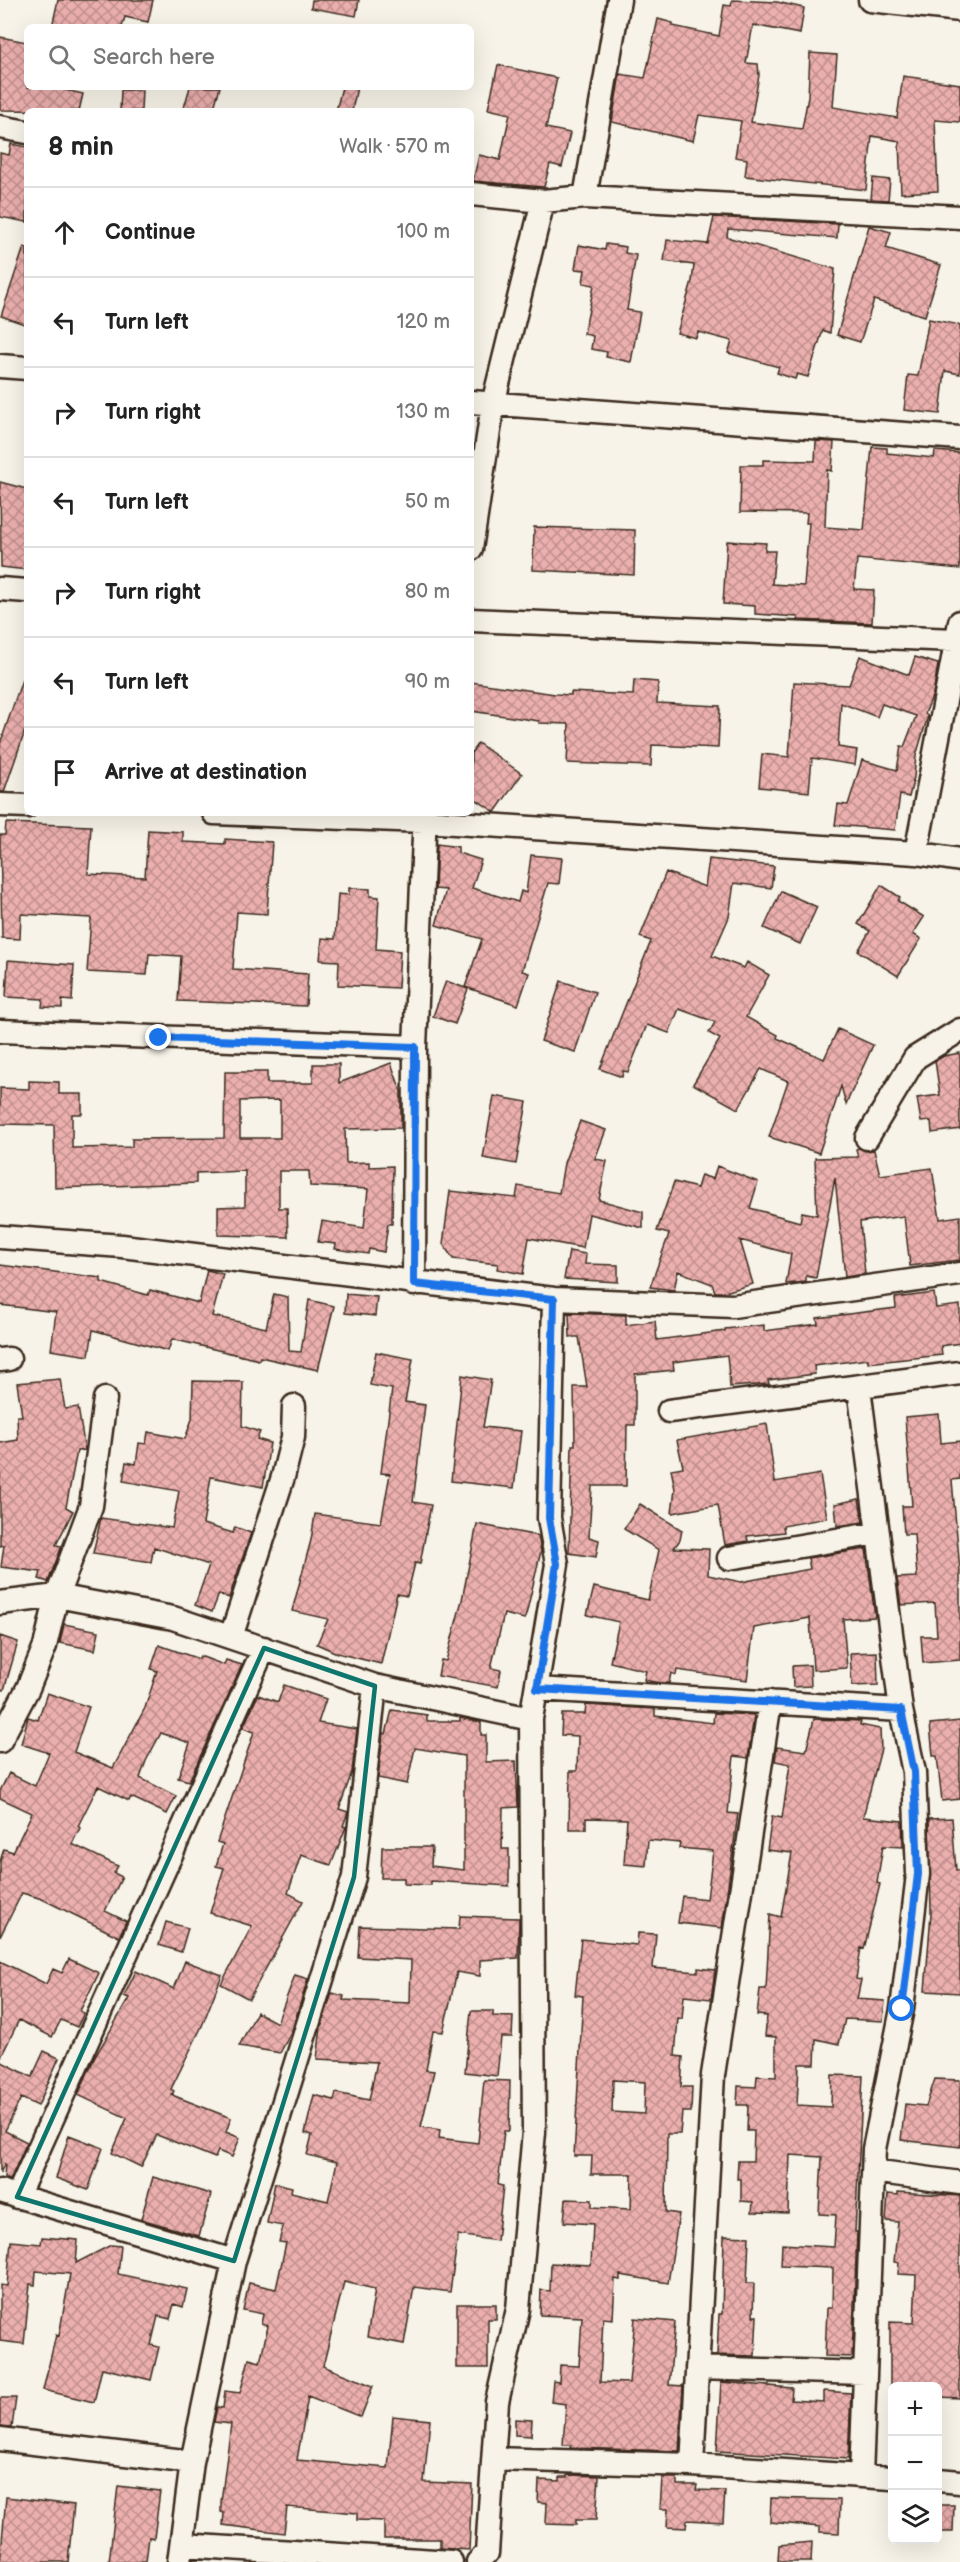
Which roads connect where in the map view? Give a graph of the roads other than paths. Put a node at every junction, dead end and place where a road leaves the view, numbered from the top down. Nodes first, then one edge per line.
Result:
1 (619, 0) edge
2 (870, 0) edge
3 (960, 10) edge
4 (0, 127) edge
5 (24, 131) edge
6 (474, 194) edge
7 (585, 197) junction
8 (543, 201) junction
9 (960, 217) edge
10 (0, 366) edge
11 (24, 368) edge
12 (482, 403) edge
13 (960, 438) edge
14 (474, 509) edge
15 (0, 589) edge
16 (24, 591) edge
17 (474, 620) edge
18 (958, 631) edge
19 (0, 805) edge
20 (24, 806) edge
21 (372, 816) edge
22 (424, 817) edge
23 (916, 853) junction
24 (960, 860) edge
25 (960, 1030) edge
26 (0, 1031) edge
27 (415, 1047) junction
28 (867, 1138) dead end
29 (0, 1237) edge
30 (960, 1274) edge
31 (414, 1284) junction
32 (554, 1299) junction
33 (960, 1373) edge
34 (860, 1388) junction
35 (105, 1399) dead end
36 (294, 1406) dead end
37 (669, 1411) dead end
38 (878, 1533) junction
39 (729, 1558) dead end
40 (57, 1596) junction
41 (0, 1604) edge
42 (231, 1637) junction
43 (264, 1648) junction
44 (375, 1686) junction
45 (537, 1689) junction
46 (770, 1702) junction
47 (901, 1710) junction
48 (531, 1719) junction
49 (0, 1741) edge
50 (873, 2171) junction
51 (960, 2183) edge
52 (8, 2194) edge
53 (234, 2261) junction
54 (697, 2368) junction
55 (865, 2373) junction
56 (0, 2439) edge
57 (494, 2459) junction
58 (192, 2462) junction
59 (692, 2465) junction
60 (861, 2476) junction
61 (888, 2478) edge
62 (942, 2480) edge
63 (960, 2482) edge
64 (180, 2553) edge
65 (451, 2562) edge
66 (478, 2562) edge

1 - 7 street
2 - 3 street
4 - 5 street
6 - 8 street
7 - 8 street
7 - 9 street
8 - 12 street
10 - 11 street
12 - 13 street
12 - 14 street
15 - 16 street
17 - 18 street
18 - 23 street
19 - 20 street
21 - 22 street
22 - 23 street
22 - 27 street
23 - 24 street
25 - 28 street
26 - 27 street
27 - 31 street
29 - 31 street
30 - 32 street
31 - 32 street
32 - 45 street
33 - 34 street
34 - 37 street
34 - 38 street
35 - 40 street
36 - 42 street
38 - 39 street
38 - 47 street
40 - 41 street
40 - 42 street
40 - 49 street
42 - 43 street
43 - 44 street
43 - 52 street
44 - 48 street
44 - 53 street
45 - 46 street
45 - 48 street
46 - 47 street
46 - 54 street
47 - 50 street
48 - 57 street
50 - 51 street
50 - 55 street
52 - 53 street
53 - 58 street
54 - 55 street
54 - 59 street
55 - 60 street
56 - 58 street
57 - 59 street
57 - 66 street
58 - 64 street
59 - 60 street
60 - 61 street
62 - 63 street
64 - 65 street

